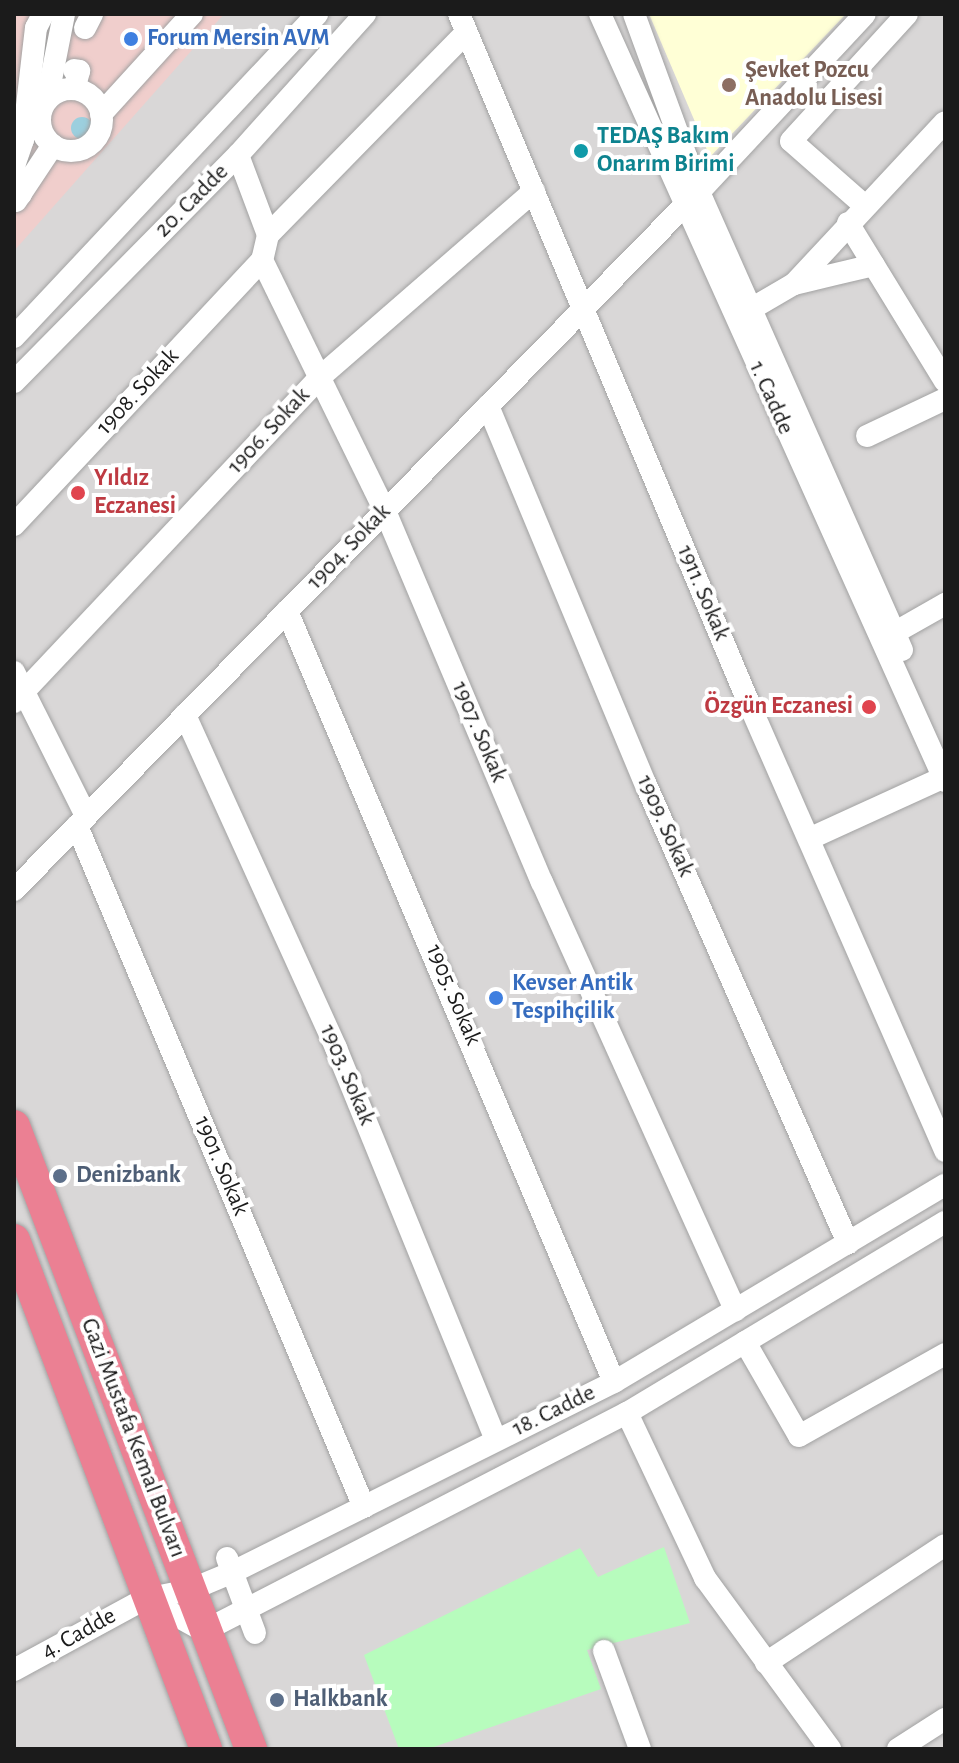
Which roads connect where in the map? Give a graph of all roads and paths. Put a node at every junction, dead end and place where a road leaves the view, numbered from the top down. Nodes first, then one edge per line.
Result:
1 (43, 14) edge
2 (64, 14) edge
3 (192, 14) edge
4 (317, 14) edge
5 (365, 14) edge
6 (600, 14) edge
7 (634, 14) edge
8 (865, 14) edge
9 (907, 14) edge
10 (463, 24) edge
11 (47, 100) junction
12 (101, 114) junction
13 (945, 122) edge
14 (53, 145) junction
15 (238, 155) junction
16 (14, 166) edge
17 (534, 191) junction
18 (692, 198) junction
19 (18, 200) edge
20 (865, 206) junction
21 (848, 223) junction
22 (268, 235) junction
23 (262, 260) junction
24 (874, 265) junction
25 (794, 284) junction
26 (751, 309) junction
27 (583, 310) junction
28 (14, 337) edge
29 (942, 369) edge
30 (319, 378) junction
31 (14, 382) edge
32 (945, 399) edge
33 (488, 406) junction
34 (867, 436) dead end
35 (385, 511) junction
36 (14, 525) edge
37 (945, 604) edge
38 (287, 611) junction
39 (894, 633) junction
40 (17, 688) edge
41 (185, 715) junction
42 (945, 746) edge
43 (944, 779) edge
44 (82, 821) junction
45 (811, 838) junction
46 (14, 890) edge
47 (14, 1126) edge
48 (945, 1151) edge
49 (945, 1185) edge
50 (945, 1222) edge
51 (14, 1240) edge
52 (848, 1243) junction
53 (22, 1285) edge
54 (735, 1310) junction
55 (745, 1342) junction
56 (945, 1354) edge
57 (614, 1382) junction
58 (627, 1413) junction
59 (496, 1440) junction
60 (364, 1507) junction
61 (945, 1545) edge
62 (230, 1565) junction
63 (190, 1590) junction
64 (145, 1599) junction
65 (246, 1608) junction
66 (204, 1631) junction
67 (255, 1633) dead end
68 (604, 1651) dead end
69 (766, 1663) junction
70 (14, 1670) edge
71 (945, 1719) edge
72 (206, 1749) edge
73 (251, 1749) edge
74 (640, 1749) edge
75 (830, 1749) edge
76 (898, 1749) edge

1 - 16 street
2 - 11 street
3 - 12 street
4 - 28 street, 20. Cadde
5 - 15 street, 20. Cadde
6 - 18 street, 1. Cadde
7 - 18 street, 1. Cadde
8 - 18 street, 1904. Sokak
9 - 20 street
10 - 17 street, 1911. Sokak
10 - 22 street
11 - 12 street
11 - 14 street
12 - 14 street
13 - 20 street
14 - 19 street
15 - 22 street
15 - 31 street, 20. Cadde
16 - 19 street
17 - 27 street, 1911. Sokak
17 - 30 street, 1906. Sokak
18 - 26 street, 1. Cadde
18 - 27 street, 1904. Sokak
18 - 43 street, 1. Cadde
20 - 21 street
21 - 24 street
21 - 25 street
22 - 23 street
23 - 30 street, 1907. Sokak
23 - 36 street, 1908. Sokak
24 - 25 street
24 - 29 street
25 - 26 street
26 - 39 street, 1. Cadde
27 - 33 street, 1904. Sokak
27 - 45 street, 1911. Sokak
30 - 35 street, 1907. Sokak
30 - 40 street, 1906. Sokak
32 - 34 street
33 - 35 street, 1904. Sokak
33 - 52 street, 1909. Sokak
35 - 38 street, 1904. Sokak
35 - 54 street, 1907. Sokak
37 - 39 street
38 - 41 street, 1904. Sokak
38 - 57 street, 1905. Sokak
39 - 42 street, 1. Cadde
40 - 44 street, 1901. Sokak
41 - 44 street, 1904. Sokak
41 - 59 street, 1903. Sokak
43 - 45 street
44 - 46 street, 1904. Sokak
44 - 60 street, 1901. Sokak
45 - 48 street, 1911. Sokak
47 - 63 highway, Gazi Mustafa Kemal Bulvarı
49 - 52 street, 18. Cadde
50 - 55 street, 18. Cadde
51 - 53 highway, Gazi Mustafa Kemal Bulvarı
52 - 54 street, 18. Cadde
53 - 64 highway, Gazi Mustafa Kemal Bulvarı
54 - 57 street, 18. Cadde
55 - 56 street
55 - 58 street, 18. Cadde
57 - 59 street, 18. Cadde
58 - 65 street, 18. Cadde
58 - 69 street
59 - 60 street, 18. Cadde
60 - 62 street, 18. Cadde
61 - 69 street
62 - 63 street, 18. Cadde
62 - 65 street
63 - 64 street, 18. Cadde
63 - 66 highway, Gazi Mustafa Kemal Bulvarı
64 - 66 street
64 - 70 street, 4. Cadde
64 - 72 highway, Gazi Mustafa Kemal Bulvarı
65 - 66 street, 18. Cadde
65 - 67 street
66 - 73 highway, Gazi Mustafa Kemal Bulvarı
68 - 74 street
69 - 75 street
71 - 76 street

